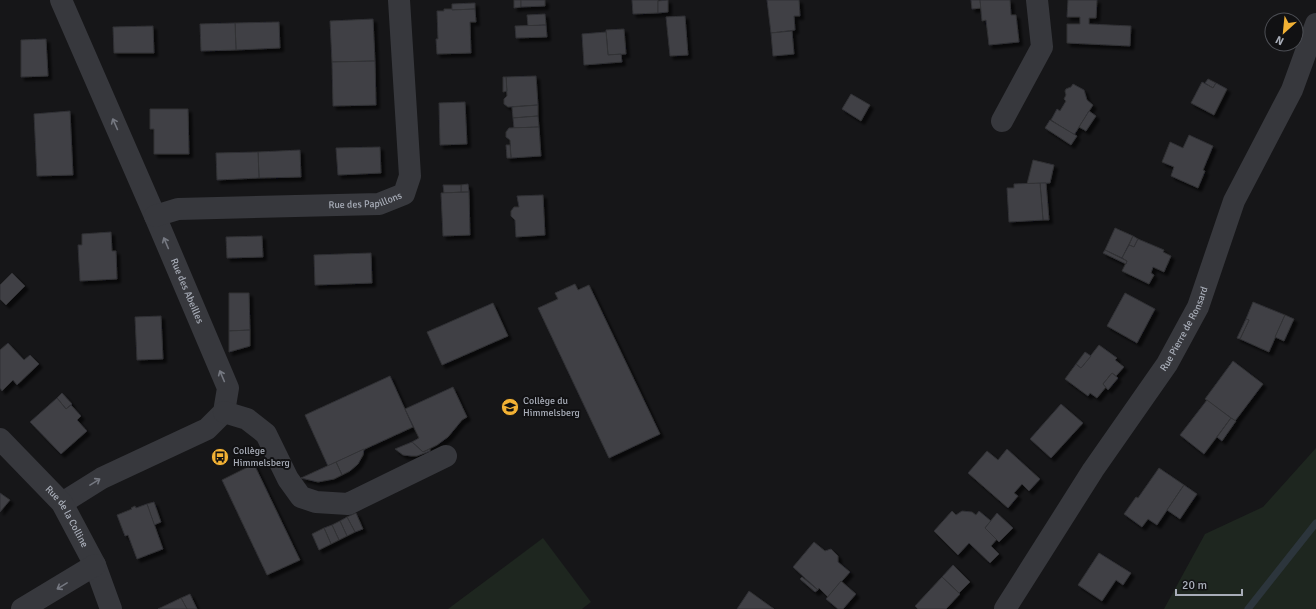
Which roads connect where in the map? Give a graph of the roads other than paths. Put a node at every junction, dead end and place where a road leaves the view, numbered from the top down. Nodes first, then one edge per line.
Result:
1 (60, 0) edge
2 (399, 0) edge
3 (1037, 0) edge
4 (1316, 24) edge
5 (1002, 121) dead end
6 (155, 216) junction
7 (224, 412) junction
8 (0, 439) edge
9 (446, 456) dead end
10 (62, 503) junction
11 (95, 565) junction
12 (22, 609) edge
13 (111, 609) edge
14 (1005, 609) edge

6 -> 1 street, Rue des Abeilles
2 - 6 street, Rue des Papillons
3 - 5 street
4 - 14 street, Rue Pierre de Ronsard
7 -> 6 street, Rue des Abeilles
7 - 9 street
10 -> 7 street
8 - 10 street, Rue de la Colline
10 - 11 street, Rue de la Colline
11 -> 12 street
11 - 13 street, Rue de la Colline

